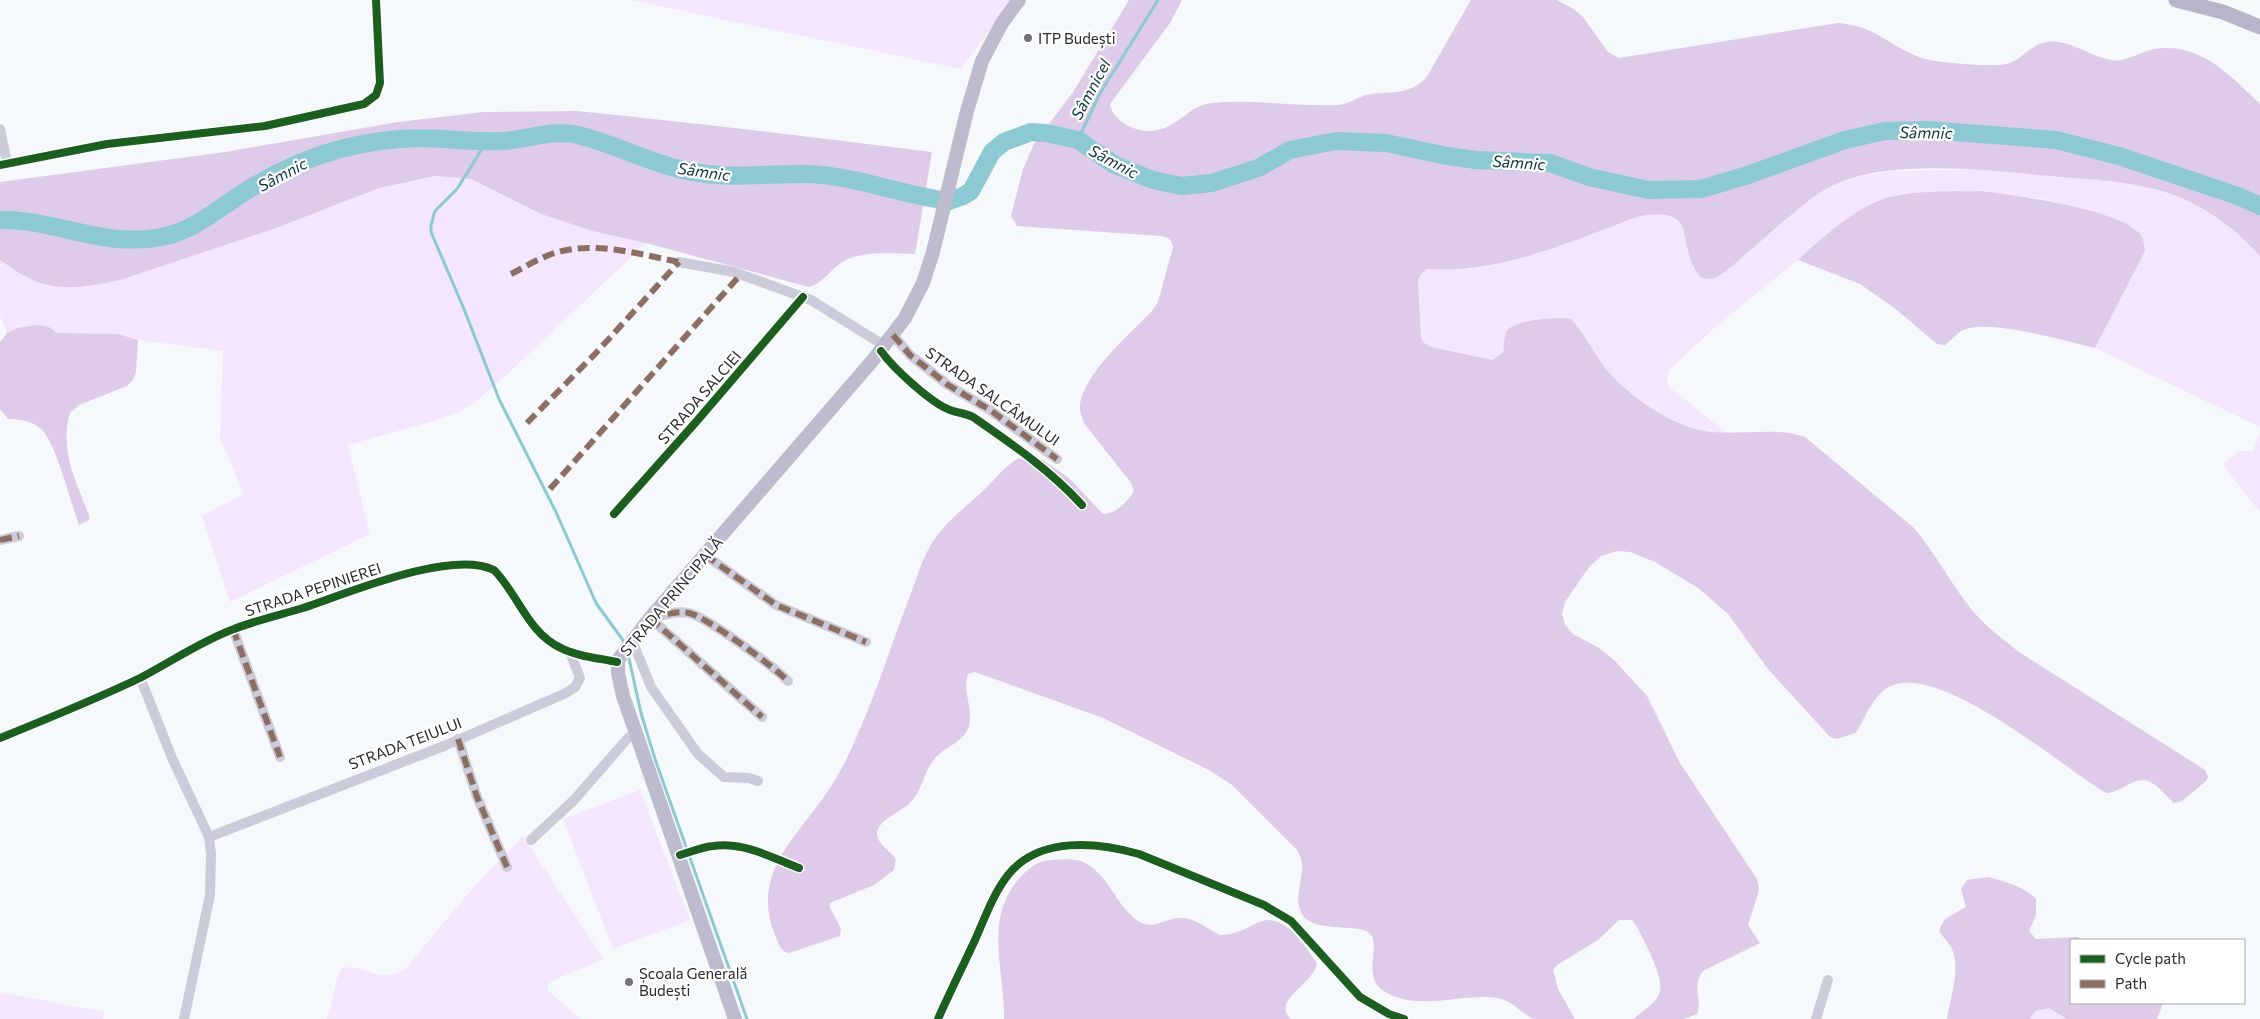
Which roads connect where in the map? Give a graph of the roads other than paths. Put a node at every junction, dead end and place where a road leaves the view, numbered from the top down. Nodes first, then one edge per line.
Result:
1 (376, 0) edge
2 (1018, 0) edge
3 (2176, 0) edge
4 (2260, 28) edge
5 (0, 129) edge
6 (4, 164) edge
7 (679, 262) dead end
8 (803, 297) junction
9 (886, 344) junction
10 (1057, 459) dead end
11 (1082, 505) dead end
12 (614, 514) dead end
13 (19, 536) dead end
14 (0, 540) edge
15 (705, 555) junction
16 (650, 618) junction
17 (233, 629) junction
18 (631, 642) junction
19 (866, 642) dead end
20 (570, 652) junction
21 (618, 660) junction
22 (140, 677) junction
23 (788, 681) dead end
24 (762, 717) dead end
25 (632, 736) junction
26 (0, 738) edge
27 (458, 739) junction
28 (280, 757) dead end
29 (758, 781) dead end
30 (209, 837) junction
31 (532, 840) dead end
32 (681, 855) junction
33 (507, 867) dead end
34 (799, 868) dead end
35 (1828, 980) dead end
36 (184, 1019) edge
37 (735, 1019) edge
38 (938, 1019) edge
39 (1404, 1019) edge
40 (1816, 1019) edge

1 - 6 street
2 - 9 main road, STRADA PRINCIPALĂ
3 - 4 highway
5 - 6 street
7 - 8 street
8 - 9 street
8 - 12 street, STRADA SALCIEI
9 - 10 street, STRADA SALCÂMULUI
9 - 11 street
9 - 15 main road, STRADA PRINCIPALĂ
13 - 14 street
15 - 16 main road, STRADA PRINCIPALĂ
15 - 19 street
16 - 18 main road, STRADA PRINCIPALĂ
16 - 23 street
16 - 24 street
17 - 20 street, STRADA PEPINIEREI
17 - 22 street, STRADA PEPINIEREI
17 - 28 street
18 - 21 main road, STRADA PRINCIPALĂ
18 - 29 street
20 - 21 street, STRADA PEPINIEREI
20 - 27 street, STRADA TEIULUI
21 - 25 main road, STRADA PRINCIPALĂ
22 - 26 street, STRADA PEPINIEREI
22 - 30 street
25 - 31 street
25 - 32 main road, STRADA PRINCIPALĂ
27 - 30 street, STRADA TEIULUI
27 - 33 street
30 - 36 street
32 - 34 street
32 - 37 main road, STRADA PRINCIPALĂ
35 - 40 street
38 - 39 street

